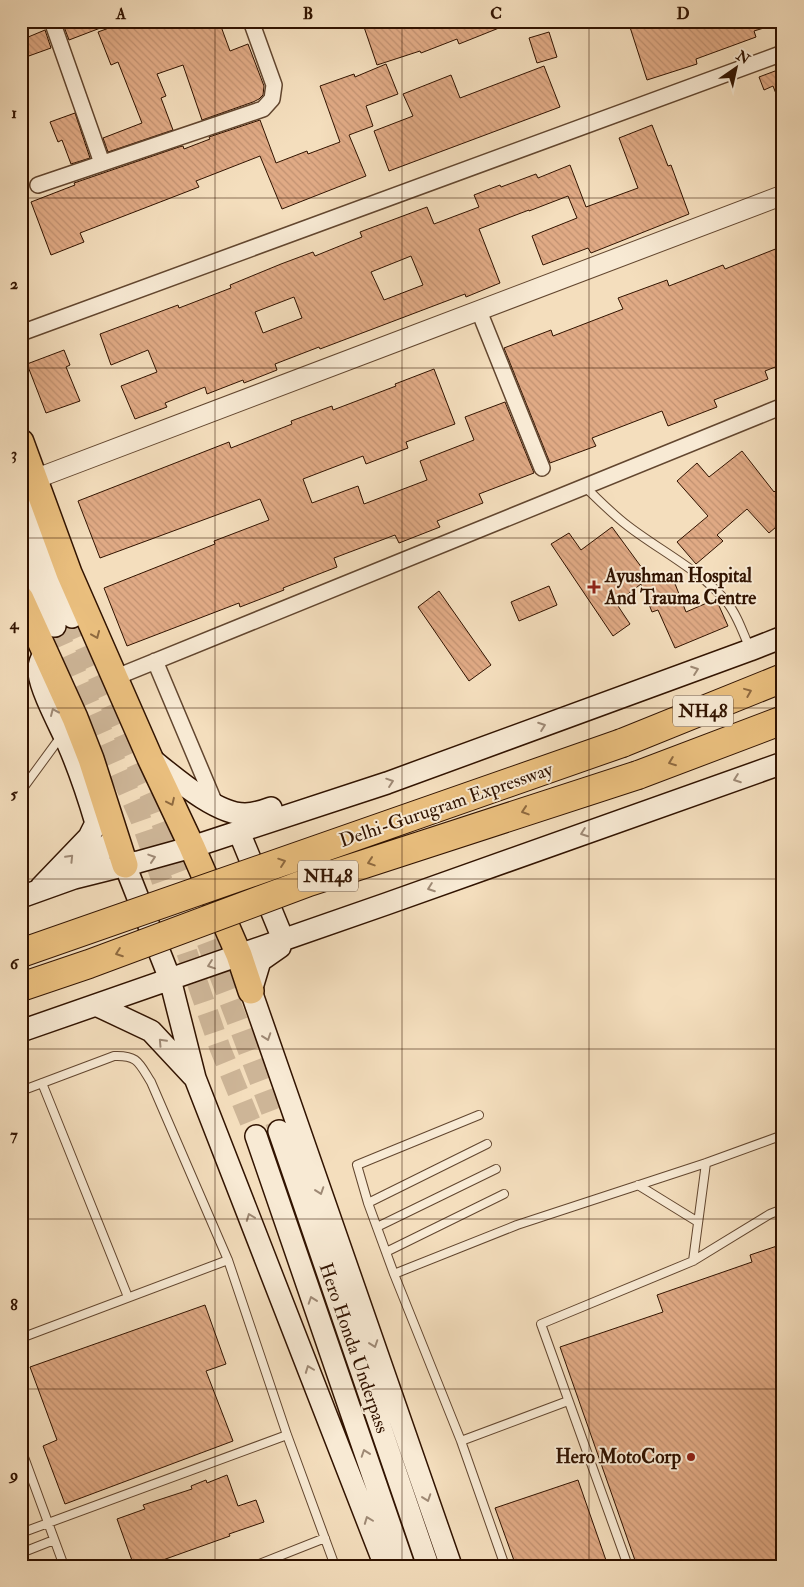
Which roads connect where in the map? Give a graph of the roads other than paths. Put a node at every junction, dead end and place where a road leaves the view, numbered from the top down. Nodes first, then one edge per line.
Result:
1 (52, 21) edge
2 (251, 21) edge
3 (783, 53) edge
4 (102, 163) junction
5 (38, 185) dead end
6 (783, 195) edge
7 (479, 311) junction
8 (21, 333) edge
9 (783, 406) edge
10 (21, 442) edge
11 (542, 468) dead end
12 (28, 482) edge
13 (585, 487) junction
14 (21, 541) edge
15 (21, 599) edge
16 (783, 637) edge
17 (750, 650) junction
18 (45, 652) junction
19 (155, 661) junction
20 (114, 678) junction
21 (783, 678) edge
22 (783, 720) edge
23 (63, 734) junction
24 (150, 758) junction
25 (783, 763) edge
26 (21, 791) edge
27 (360, 791) junction
28 (216, 806) junction
29 (239, 832) junction
30 (116, 837) junction
31 (192, 847) junction
32 (125, 865) junction
33 (74, 878) junction
34 (28, 895) edge
35 (291, 937) junction
36 (21, 953) edge
37 (239, 955) junction
38 (170, 979) junction
39 (21, 987) edge
40 (251, 991) junction
41 (96, 1005) junction
42 (21, 1030) edge
43 (195, 1078) junction
44 (42, 1083) junction
45 (21, 1091) edge
46 (480, 1115) dead end
47 (279, 1131) tunnel mouth
48 (256, 1136) tunnel mouth
49 (783, 1136) edge
50 (487, 1144) dead end
51 (706, 1163) junction
52 (496, 1169) dead end
53 (638, 1185) junction
54 (504, 1194) dead end
55 (368, 1202) junction
56 (783, 1209) edge
57 (698, 1222) junction
58 (377, 1227) junction
59 (386, 1252) junction
60 (228, 1260) junction
61 (693, 1261) junction
62 (394, 1274) junction
63 (128, 1297) junction
64 (21, 1338) edge
65 (568, 1401) junction
66 (287, 1435) junction
67 (461, 1441) junction
68 (21, 1449) edge
69 (49, 1523) junction
70 (21, 1533) edge
71 (326, 1538) junction
72 (54, 1540) junction
73 (21, 1553) edge
74 (64, 1566) edge
75 (254, 1566) edge
76 (335, 1566) edge
77 (385, 1566) edge
78 (404, 1566) edge
79 (428, 1566) edge
80 (451, 1566) edge
81 (505, 1566) edge
82 (628, 1566) edge

1 - 4 street
2 - 4 street
3 - 8 street
4 - 5 street
6 - 7 street
7 - 11 street
7 - 12 street
9 - 13 street
10 - 12 highway
12 - 14 main road
12 -> 20 highway
13 - 17 lane
13 - 19 street
15 - 18 highway
16 - 17 main road
27 -> 17 main road
23 -> 18 main road
18 - 30 highway
19 - 20 street
19 - 28 street
20 - 24 highway
36 -> 21 highway, Delhi-Gurugram Expressway / NH48, bridge
22 -> 39 highway, Delhi-Gurugram Expressway / NH48, bridge
23 - 26 lane
34 -> 23 main road
24 - 28 main road
24 -> 31 highway
25 -> 35 main road
27 - 28 main road
27 - 29 main road
29 - 31 main road
29 - 35 main road
30 - 32 highway
30 - 33 main road
32 -> 31 main road
31 - 37 highway
32 - 33 main road
32 - 38 main road
33 - 34 main road
35 - 37 main road
35 - 40 main road
37 -> 38 main road
37 - 40 highway
38 - 41 main road
38 - 43 main road
40 -> 80 main road
41 - 42 main road
43 -> 41 main road
77 -> 43 main road
44 - 45 lane
44 - 60 lane
44 - 63 lane
46 - 55 lane
47 - 79 main road, Hero Honda Underpass
78 -> 48 main road, Hero Honda Underpass
49 - 51 lane
50 - 55 lane
51 - 53 lane
51 - 57 lane
52 - 58 lane
53 - 57 lane
53 - 62 lane
54 - 59 lane
55 - 58 lane
56 - 61 lane
57 - 61 lane
58 - 59 lane
59 - 62 lane
60 - 63 lane
60 - 66 lane
61 - 65 lane
62 - 67 lane
63 - 64 lane
65 - 67 lane
65 - 82 lane
66 - 69 lane
66 - 71 lane
67 - 81 lane
68 - 69 lane
69 - 70 lane
69 - 72 lane
71 - 75 lane
71 - 76 lane
72 - 73 lane
72 - 74 lane

